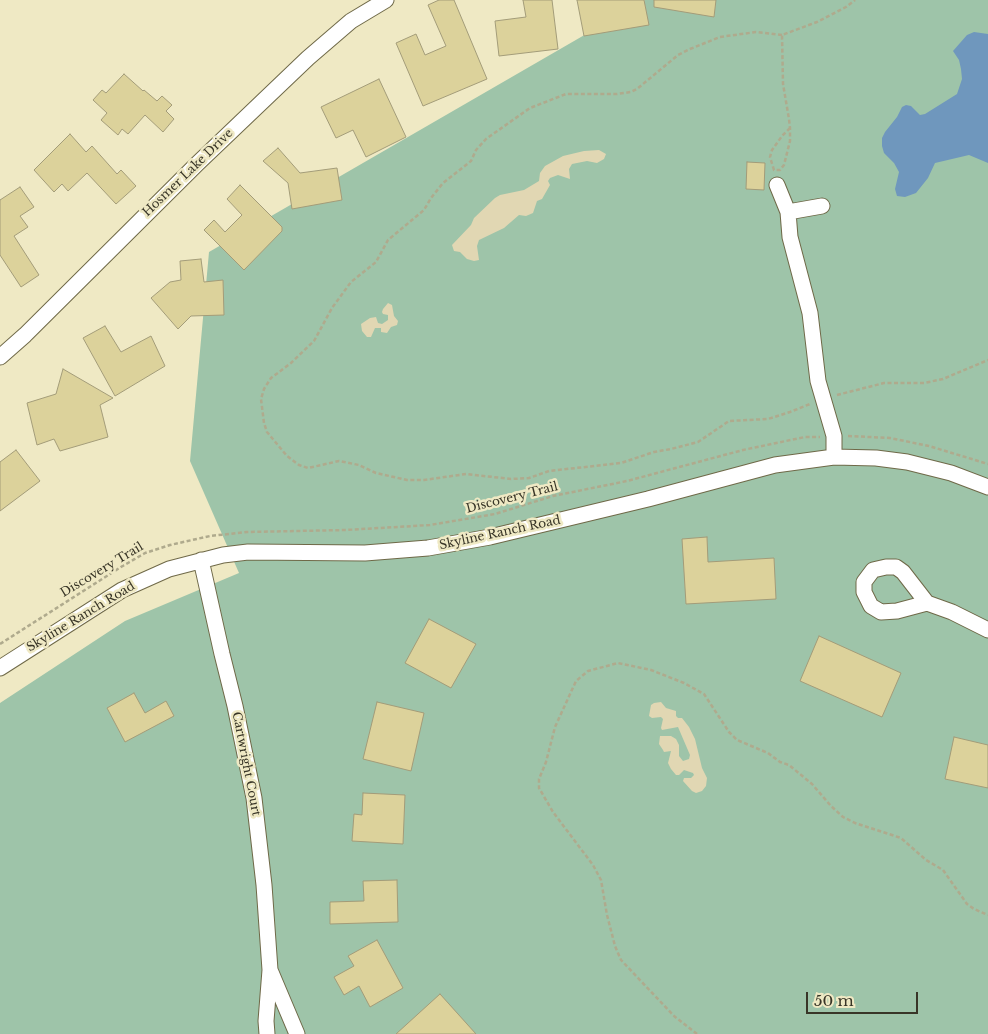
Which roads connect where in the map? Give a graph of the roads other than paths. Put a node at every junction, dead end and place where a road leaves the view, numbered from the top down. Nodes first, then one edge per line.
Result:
1 (386, 0) edge
2 (777, 184) dead end
3 (822, 206) dead end
4 (788, 212) junction
5 (0, 357) edge
6 (834, 457) junction
7 (988, 487) edge
8 (201, 560) junction
9 (927, 603) dead end
10 (988, 630) edge
11 (0, 668) edge
12 (270, 970) junction
13 (267, 1034) edge
14 (297, 1034) edge

1 - 5 street, Hosmer Lake Drive
2 - 4 street
3 - 4 street
4 - 6 street
6 - 7 street, Skyline Ranch Road
6 - 8 street, Skyline Ranch Road
8 - 11 street, Skyline Ranch Road
8 - 12 street, Cartwright Court
9 - 10 street
12 - 13 street, Cartwright Court
12 - 14 street, Cartwright Court

